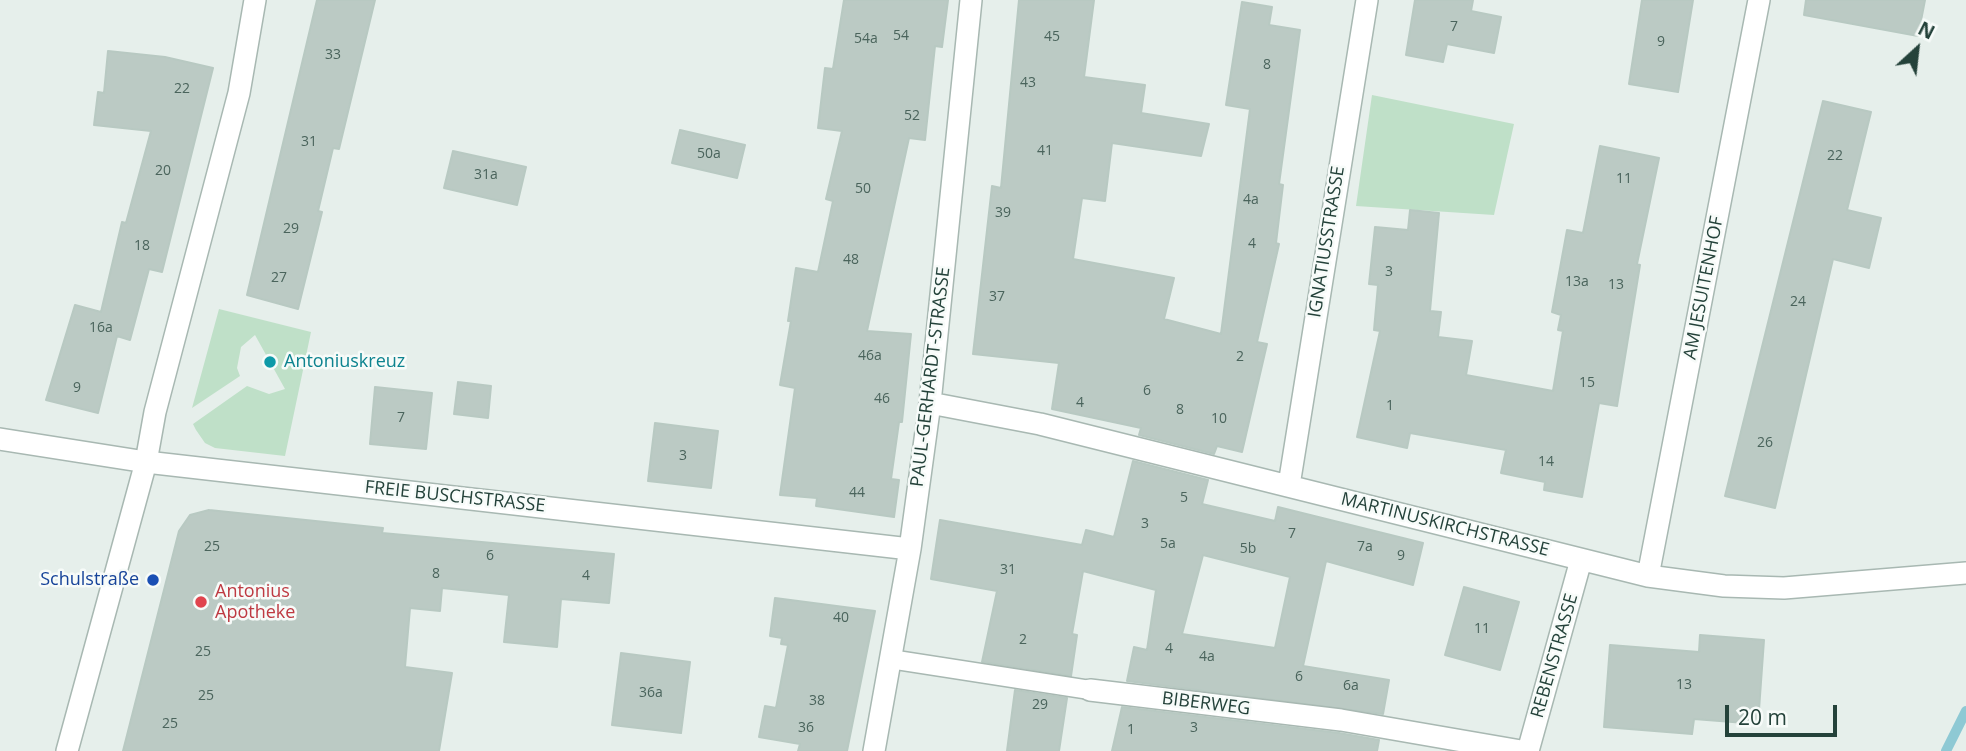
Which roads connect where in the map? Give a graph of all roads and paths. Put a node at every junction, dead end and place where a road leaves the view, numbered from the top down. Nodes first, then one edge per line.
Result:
1 (255, 0) edge
2 (971, 0) edge
3 (1367, 0) edge
4 (1759, 0) edge
5 (930, 403) junction
6 (0, 439) edge
7 (146, 463) junction
8 (1289, 485) junction
9 (910, 549) junction
10 (1581, 560) junction
11 (1966, 573) edge
12 (1648, 576) junction
13 (890, 659) junction
14 (1090, 690) joint
15 (67, 751) edge
16 (874, 751) edge
17 (1521, 751) edge
18 (1528, 751) edge

1 - 7 street
2 - 5 street, PAUL-GERHARDT-STRASSE
3 - 8 street, IGNATIUSSTRASSE
4 - 12 street, AM JESUITENHOF
5 - 8 street, MARTINUSKIRCHSTRASSE
5 - 9 street, PAUL-GERHARDT-STRASSE
6 - 7 street, FREIE BUSCHSTRASSE
7 - 9 street, FREIE BUSCHSTRASSE
7 - 15 street
8 - 10 street, MARTINUSKIRCHSTRASSE
9 - 13 street, PAUL-GERHARDT-STRASSE
10 - 12 street, MARTINUSKIRCHSTRASSE
10 - 18 street, REBENSTRASSE
11 - 12 street, MARTINUSKIRCHSTRASSE
13 - 14 lane, BIBERWEG
13 - 16 street, PAUL-GERHARDT-STRASSE
14 - 17 street, BIBERWEG

